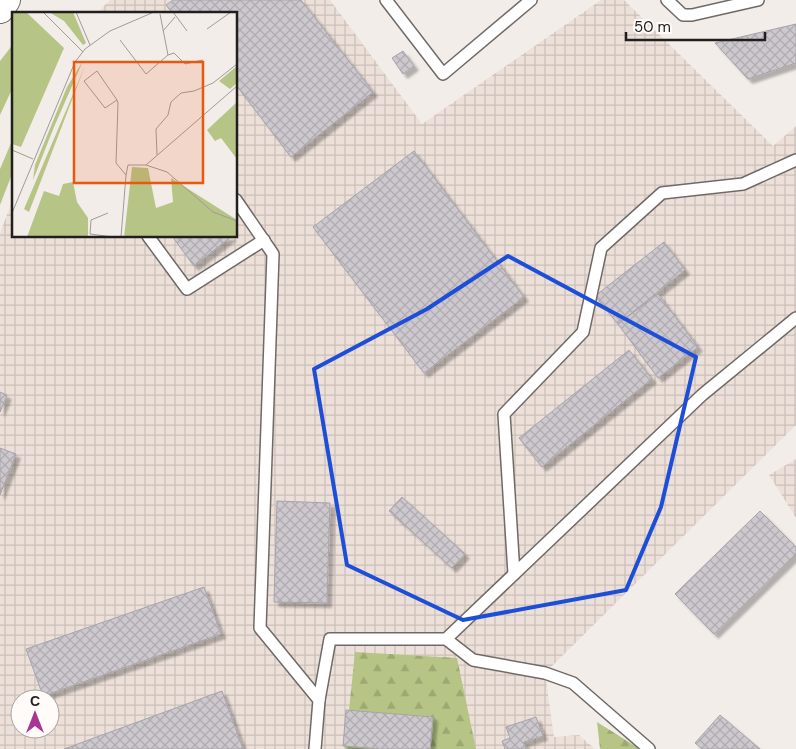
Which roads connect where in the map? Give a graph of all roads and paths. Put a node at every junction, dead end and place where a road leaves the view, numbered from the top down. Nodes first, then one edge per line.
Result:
1 (6, 0) edge
2 (386, 0) edge
3 (531, 0) edge
4 (667, 0) edge
5 (758, 0) edge
6 (0, 9) edge
7 (796, 160) edge
8 (238, 203) edge
9 (149, 238) edge
10 (264, 240) junction
11 (796, 318) edge
12 (514, 574) junction
13 (446, 639) junction
14 (319, 700) junction
15 (315, 749) edge
16 (649, 749) edge

1 - 6 main road
2 - 3 lane
4 - 5 lane
7 - 12 lane
8 - 10 lane
9 - 10 lane
10 - 14 lane
11 - 12 lane
12 - 13 lane
13 - 14 lane
13 - 16 lane
14 - 15 lane

